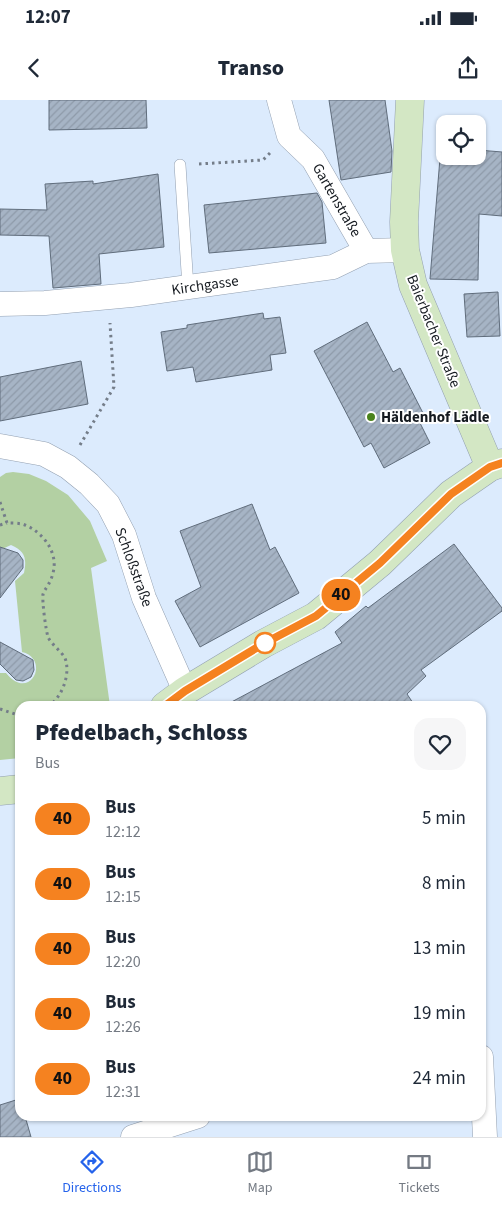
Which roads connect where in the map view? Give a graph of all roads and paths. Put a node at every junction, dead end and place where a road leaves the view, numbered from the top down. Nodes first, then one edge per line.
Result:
1 (279, 100) edge
2 (410, 100) edge
3 (289, 136) junction
4 (180, 165) joint
5 (405, 250) junction
6 (366, 251) junction
7 (188, 287) junction
8 (0, 304) edge
9 (110, 315) dead end
10 (0, 446) edge
11 (496, 465) edge
12 (68, 467) junction
13 (0, 502) edge
14 (7, 523) junction
15 (0, 525) edge
16 (175, 699) edge
17 (56, 701) edge
18 (0, 709) edge
19 (15, 714) edge
20 (15, 790) edge
21 (0, 791) edge
22 (486, 1053) edge
23 (502, 1061) edge
24 (183, 1121) edge
25 (484, 1121) edge
26 (133, 1137) edge
27 (485, 1137) edge

1 - 3 street
2 - 5 main road, Baierbacher Straße
3 - 4 path
3 - 6 street, Gartenstraße
4 - 7 lane
5 - 6 street, Kirchgasse
5 - 11 main road, Baierbacher Straße
6 - 7 street, Kirchgasse
7 - 8 street, Kirchgasse
9 - 12 path
10 - 12 street, Schloßstraße
11 - 16 main road
12 - 16 street, Schloßstraße
13 - 14 path
14 - 15 path
14 - 17 path
18 - 19 path
20 - 21 main road
22 - 23 street
24 - 26 street
25 - 27 street

